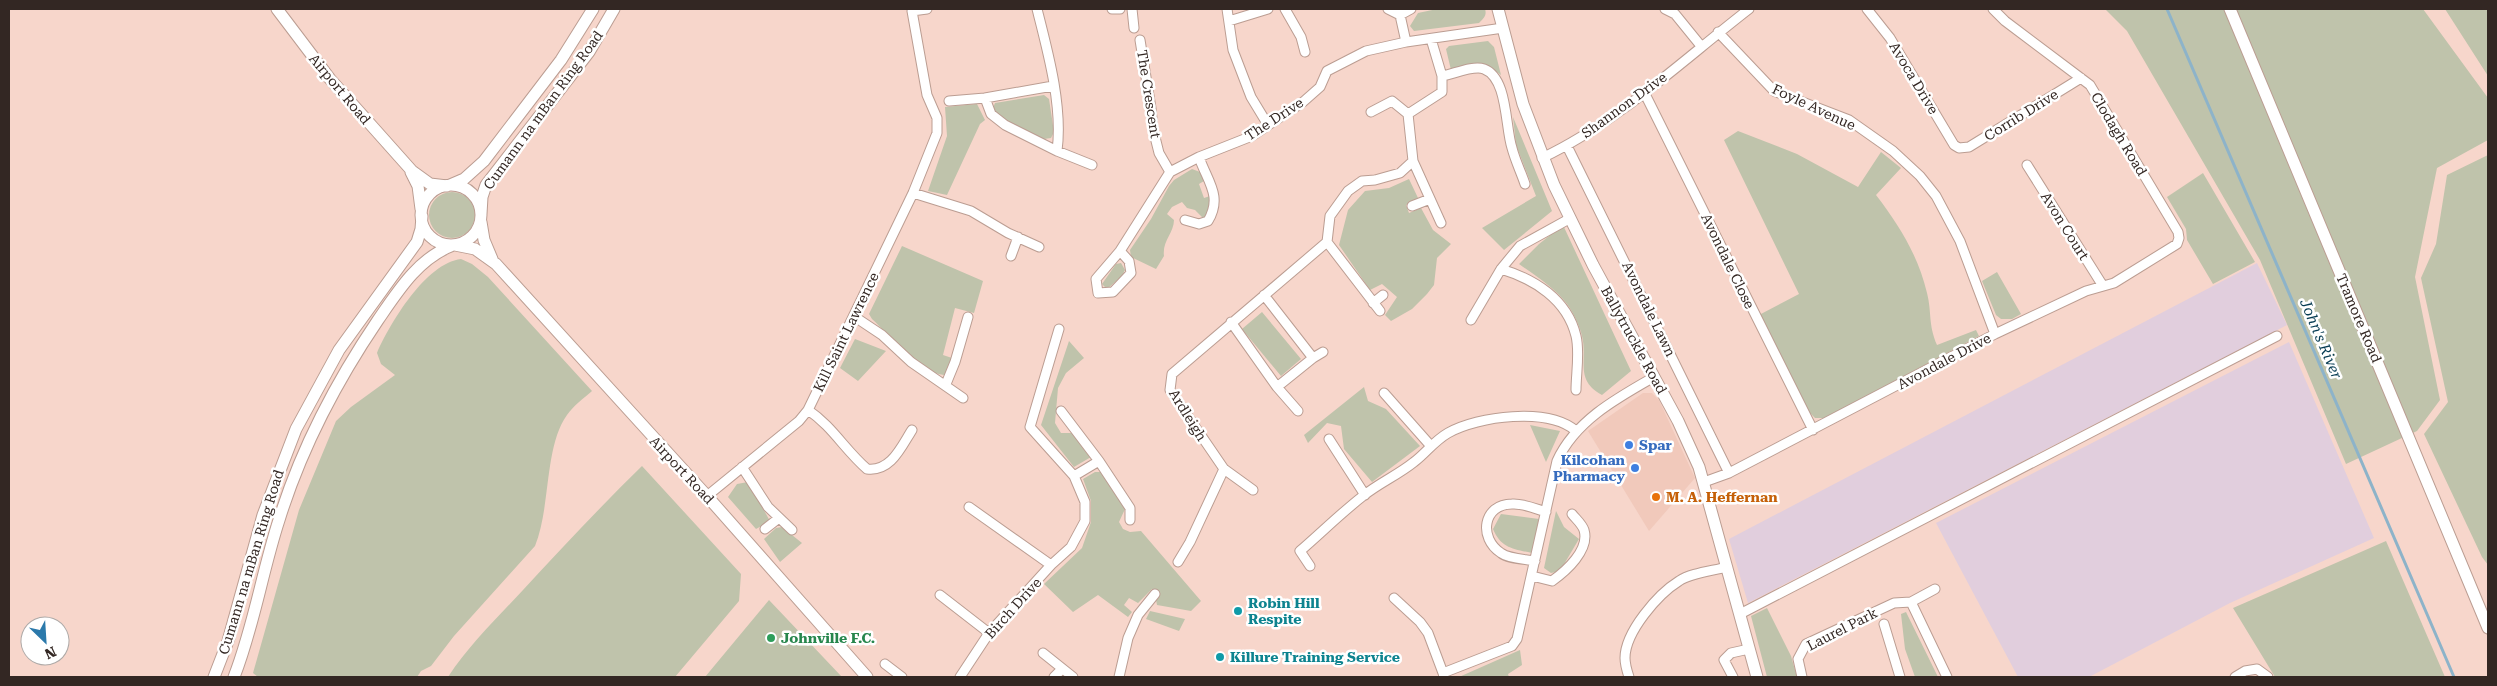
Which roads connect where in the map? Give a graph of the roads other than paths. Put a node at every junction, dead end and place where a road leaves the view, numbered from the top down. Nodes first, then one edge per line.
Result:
1 (277, 9) edge
2 (594, 9) edge
3 (614, 9) edge
4 (927, 9) edge
5 (1037, 9) edge
6 (1112, 9) edge
7 (1120, 9) edge
8 (1132, 9) edge
9 (1227, 9) edge
10 (1268, 9) edge
11 (1284, 9) edge
12 (1388, 9) edge
13 (1411, 9) edge
14 (1498, 9) edge
15 (1666, 9) edge
16 (1749, 9) edge
17 (1867, 9) edge
18 (1993, 9) edge
19 (2230, 9) edge
20 (911, 10) edge
21 (1400, 15) junction
22 (1229, 21) junction
23 (1134, 28) dead end
24 (1503, 28) junction
25 (1718, 32) junction
26 (1431, 38) junction
27 (1140, 40) dead end
28 (1406, 42) junction
29 (1701, 46) junction
30 (1305, 52) dead end
31 (1442, 76) junction
32 (2081, 78) junction
33 (1054, 86) junction
34 (1644, 92) junction
35 (985, 98) junction
36 (949, 101) dead end
37 (1371, 112) dead end
38 (1408, 114) junction
39 (1268, 125) junction
40 (1567, 146) junction
41 (1959, 148) joint
42 (1057, 151) junction
43 (1199, 157) junction
44 (1542, 158) junction
45 (1413, 161) junction
46 (1092, 165) dead end
47 (2027, 165) dead end
48 (408, 167) junction
49 (1170, 172) junction
50 (1525, 184) dead end
51 (449, 186) junction
52 (913, 193) junction
53 (1430, 199) junction
54 (1412, 206) dead end
55 (422, 215) junction
56 (481, 216) junction
57 (1569, 219) junction
58 (1185, 220) dead end
59 (1441, 222) dead end
60 (1018, 238) junction
61 (2179, 238) joint
62 (1327, 242) junction
63 (453, 245) junction
64 (1039, 247) dead end
65 (1120, 251) junction
66 (1011, 256) dead end
67 (496, 264) junction
68 (1500, 269) junction
69 (2102, 286) junction
70 (1264, 295) junction
71 (1383, 295) dead end
72 (1373, 302) junction
73 (1380, 311) dead end
74 (855, 317) junction
75 (968, 317) dead end
76 (1471, 320) dead end
77 (1231, 322) junction
78 (1059, 330) dead end
79 (1995, 334) junction
80 (2277, 336) dead end
81 (1323, 352) dead end
82 (1313, 358) junction
83 (1654, 377) junction
84 (946, 384) junction
85 (1277, 387) junction
86 (1576, 390) dead end
87 (1384, 393) dead end
88 (963, 398) dead end
89 (808, 410) junction
90 (1298, 411) dead end
91 (1061, 412) dead end
92 (912, 430) dead end
93 (1813, 430) junction
94 (1576, 431) junction
95 (1329, 439) dead end
96 (1430, 445) junction
97 (1100, 461) junction
98 (742, 467) junction
99 (1224, 469) junction
100 (1730, 473) junction
101 (1074, 476) junction
102 (1704, 482) junction
103 (1253, 490) dead end
104 (1364, 495) junction
105 (707, 496) junction
106 (969, 507) dead end
107 (1546, 512) junction
108 (1572, 514) dead end
109 (779, 518) junction
110 (1130, 520) dead end
111 (765, 529) dead end
112 (792, 530) dead end
113 (1535, 561) junction
114 (1178, 562) dead end
115 (1051, 565) junction
116 (1310, 566) dead end
117 (1727, 567) junction
118 (1532, 576) junction
119 (1935, 589) dead end
120 (1155, 594) dead end
121 (940, 596) dead end
122 (1394, 598) dead end
123 (1911, 602) junction
124 (1740, 614) junction
125 (1884, 624) dead end
126 (2488, 628) edge
127 (988, 633) junction
128 (1749, 649) junction
129 (1044, 652) dead end
130 (885, 664) dead end
131 (1062, 669) junction
132 (1443, 675) edge
133 (214, 677) edge
134 (234, 677) edge
135 (867, 677) edge
136 (902, 677) edge
137 (960, 677) edge
138 (1054, 677) edge
139 (1073, 677) edge
140 (1119, 677) edge
141 (1629, 677) edge
142 (1733, 677) edge
143 (1757, 677) edge
144 (1802, 677) edge
145 (1900, 677) edge
146 (1947, 677) edge
147 (2235, 677) edge
148 (2268, 677) edge

1 - 48 main road, Airport Road
2 - 51 main road, Cumann na mBan Ring Road
3 - 56 main road, Cumann na mBan Ring Road
4 - 20 street
5 - 33 street
6 - 7 street
8 - 23 street
9 - 22 street
10 - 22 street
11 - 30 street
12 - 21 street
13 - 21 street
14 - 24 main road, Ballytruckle Road
15 - 29 street
16 - 25 street, Shannon Drive
17 - 41 street, Avoca Drive
18 - 32 street, Clodagh Road
19 - 126 main road, Tramore Road
20 - 52 street, Kill Saint Lawrence
21 - 28 street
22 - 39 street
24 - 26 street, The Drive
24 - 44 main road, Ballytruckle Road
25 - 29 street, Shannon Drive
25 - 79 street, Foyle Avenue
26 - 28 street, The Drive
26 - 31 street
27 - 49 street, The Crescent
28 - 39 street, The Drive
29 - 34 street, Shannon Drive
31 - 38 street
31 - 50 street
32 - 41 street, Corrib Drive
32 - 61 street, Clodagh Road
33 - 35 street
33 - 42 street
34 - 40 street, Shannon Drive
34 - 93 street, Avondale Close
35 - 36 street
35 - 42 street
37 - 38 street
38 - 45 street
39 - 43 street, The Drive
40 - 44 street, Shannon Drive
40 - 100 street, Avondale Lawn
42 - 46 street
43 - 49 street, The Drive
43 - 58 street
44 - 57 main road, Ballytruckle Road
45 - 53 street
45 - 62 street
47 - 69 street, Avon Court
48 - 51 main road, Airport Road
48 - 55 main road, Airport Road
49 - 65 street
51 - 55 main road
51 - 56 main road
52 - 60 street
52 - 74 street, Kill Saint Lawrence
53 - 54 street
53 - 59 street
55 - 63 main road
55 - 133 main road, Cumann na mBan Ring Road
56 - 63 main road
56 - 67 main road, Airport Road
57 - 68 street
57 - 83 main road, Ballytruckle Road
60 - 64 street
60 - 66 street
61 - 69 street, Avondale Drive
62 - 70 street, Ardleigh
62 - 72 street
63 - 67 main road, Airport Road
63 - 134 main road, Cumann na mBan Ring Road
65 - 65 street
67 - 105 main road, Airport Road
68 - 76 street
68 - 86 street
69 - 79 street, Avondale Drive
70 - 77 street, Ardleigh
70 - 82 street
71 - 72 street
72 - 73 street
74 - 84 street
74 - 89 street, Kill Saint Lawrence
75 - 84 street
77 - 85 street
77 - 99 street, Ardleigh
78 - 101 street, Birch Drive
79 - 93 street, Avondale Drive
80 - 124 street
81 - 82 street
82 - 85 street
83 - 94 street
83 - 102 main road, Ballytruckle Road
84 - 88 street
85 - 90 street
87 - 96 street
89 - 92 street
89 - 98 street, Kill Saint Lawrence
91 - 97 street
93 - 100 street, Avondale Drive
94 - 96 street
94 - 107 street
95 - 104 street
96 - 104 street
97 - 101 street
97 - 110 street
98 - 105 street, Kill Saint Lawrence
98 - 109 street
99 - 103 street, Ardleigh
99 - 114 street
100 - 102 street, Avondale Drive
101 - 115 street, Birch Drive
102 - 117 main road, Ballytruckle Road
104 - 116 street
105 - 135 main road, Airport Road
106 - 115 street
107 - 113 street
107 - 113 street
108 - 118 street
109 - 111 street
109 - 112 street
113 - 118 street
115 - 127 street, Birch Drive
117 - 124 main road, Ballytruckle Road
117 - 141 street
118 - 132 street
119 - 123 street, Laurel Park
120 - 140 street
121 - 127 street
122 - 132 street
123 - 144 street, Laurel Park
123 - 146 street
124 - 128 main road, Ballytruckle Road
125 - 145 street, Laurel Park
127 - 137 street, Birch Drive
128 - 142 street
128 - 143 main road, Ballytruckle Road
129 - 131 street
130 - 136 street
131 - 138 street
131 - 139 street
147 - 148 street

